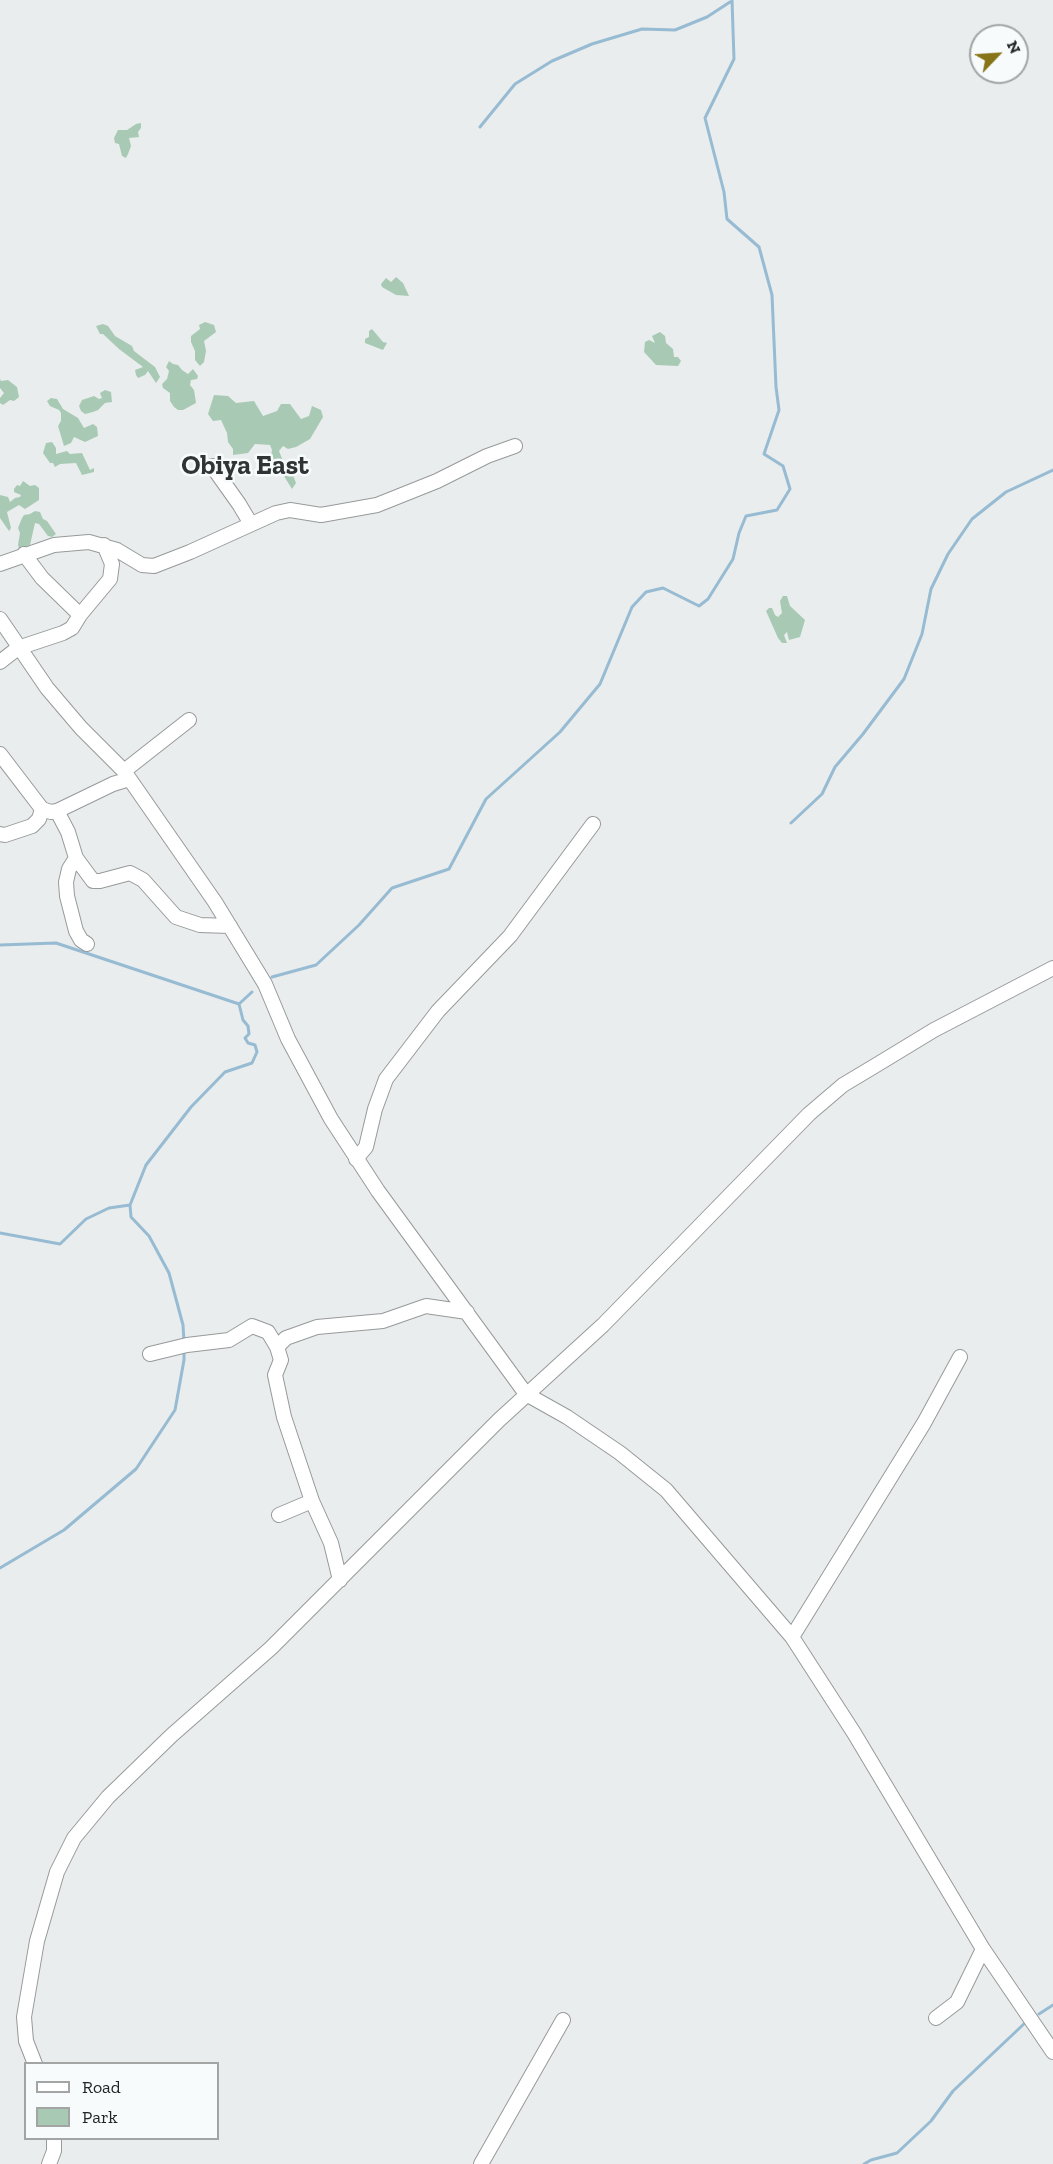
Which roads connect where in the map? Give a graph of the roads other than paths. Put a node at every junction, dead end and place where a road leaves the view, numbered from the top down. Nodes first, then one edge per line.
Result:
1 (515, 446) dead end
2 (212, 466) dead end
3 (251, 524) junction
4 (104, 545) junction
5 (24, 554) junction
6 (0, 564) edge
7 (80, 615) junction
8 (0, 619) edge
9 (18, 648) junction
10 (0, 662) edge
11 (189, 720) dead end
12 (0, 754) edge
13 (127, 775) junction
14 (49, 810) junction
15 (593, 824) dead end
16 (0, 834) edge
17 (76, 858) junction
18 (230, 926) junction
19 (87, 944) dead end
20 (1053, 968) edge
21 (356, 1159) junction
22 (466, 1312) junction
23 (281, 1342) junction
24 (150, 1354) dead end
25 (960, 1357) dead end
26 (526, 1394) junction
27 (312, 1501) junction
28 (279, 1515) dead end
29 (340, 1580) junction
30 (792, 1637) junction
31 (983, 1949) junction
32 (936, 2018) dead end
33 (563, 2020) dead end
34 (1053, 2052) edge
35 (34, 2062) edge
36 (54, 2140) edge
37 (49, 2164) edge
38 (481, 2164) edge

1 - 3 street
2 - 3 street
3 - 4 street
4 - 5 street
4 - 7 street
5 - 6 street
5 - 7 street
7 - 9 street
8 - 9 street
9 - 10 street
9 - 13 street
11 - 13 street
12 - 14 street
13 - 14 street
13 - 18 street
14 - 16 street
14 - 17 street
15 - 21 street
17 - 18 street
17 - 19 street
18 - 21 street
20 - 26 street
21 - 22 street
22 - 23 street
22 - 26 street
23 - 24 street
23 - 27 street
25 - 30 street
26 - 29 street
26 - 30 street
27 - 28 street
27 - 29 street
29 - 35 street
30 - 31 street
31 - 32 street
31 - 34 street
33 - 38 street
36 - 37 street

